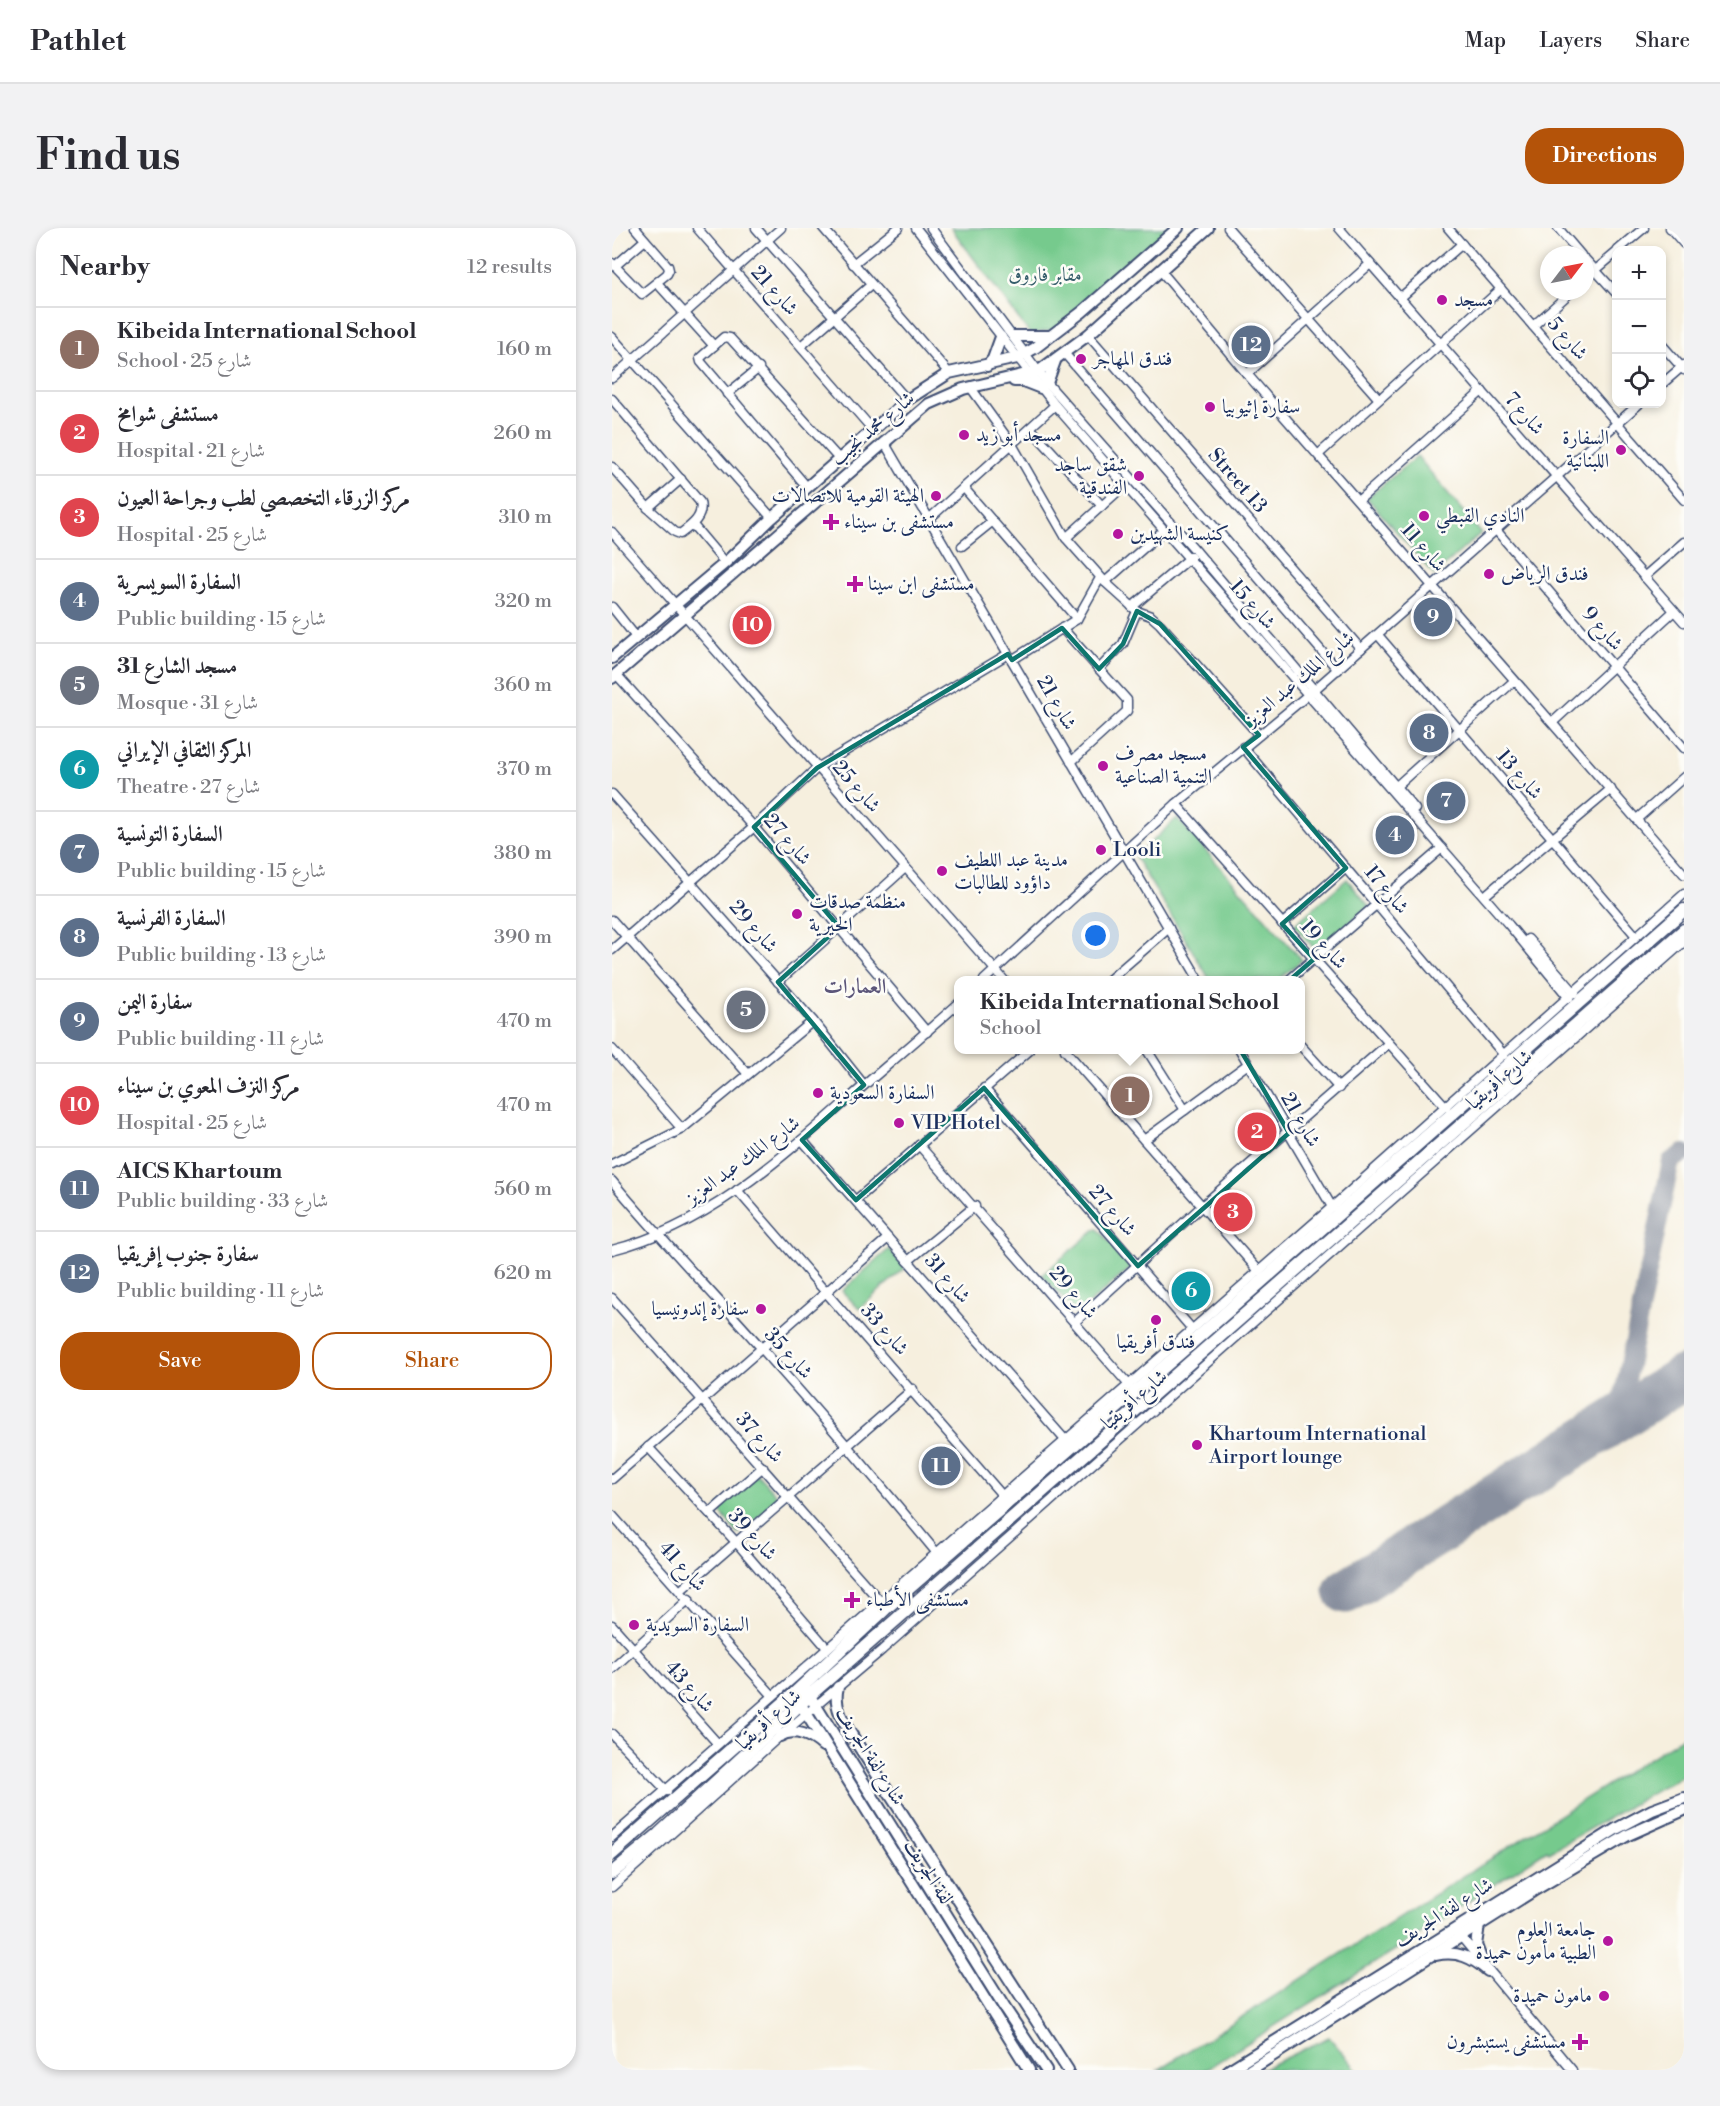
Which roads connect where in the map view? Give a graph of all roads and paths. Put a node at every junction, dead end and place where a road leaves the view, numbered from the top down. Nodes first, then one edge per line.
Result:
1 (635, 228) edge
2 (697, 228) edge
3 (756, 228) edge
4 (781, 228) edge
5 (823, 228) edge
6 (898, 228) edge
7 (916, 228) edge
8 (931, 228) edge
9 (1178, 228) edge
10 (1208, 228) edge
11 (1228, 228) edge
12 (1339, 228) edge
13 (1448, 228) edge
14 (1558, 228) edge
15 (1644, 228) edge
16 (1670, 228) edge
17 (645, 240) junction
18 (767, 241) junction
19 (1462, 244) junction
20 (1684, 244) edge
21 (1573, 246) edge
22 (1623, 246) edge
23 (1612, 255) edge
24 (614, 264) edge
25 (853, 264) junction
26 (1370, 264) junction
27 (734, 270) junction
28 (1595, 270) joint
29 (1161, 271) junction
30 (658, 284) junction
31 (871, 285) junction
32 (1501, 288) junction
33 (1612, 289) edge
34 (1400, 298) junction
35 (1562, 300) edge
36 (684, 313) junction
37 (835, 317) junction
38 (1308, 318) junction
39 (1533, 326) junction
40 (1088, 335) junction
41 (1014, 336) junction
42 (1052, 336) junction
43 (612, 337) edge
44 (1000, 337) junction
45 (1440, 344) junction
46 (714, 346) junction
47 (801, 346) junction
48 (1666, 349) edge
49 (1022, 356) junction
50 (1062, 356) junction
51 (632, 360) junction
52 (1683, 367) edge
53 (759, 368) junction
54 (984, 368) junction
55 (1034, 373) junction
56 (949, 374) junction
57 (1247, 375) junction
58 (612, 378) edge
59 (999, 381) junction
60 (1666, 381) edge
61 (1044, 386) junction
62 (971, 388) junction
63 (1482, 391) junction
64 (727, 394) junction
65 (612, 399) edge
66 (1379, 399) junction
67 (908, 400) junction
68 (1055, 405) junction
69 (1634, 408) edge
70 (1617, 422) junction
71 (1031, 429) junction
72 (873, 430) junction
73 (884, 442) junction
74 (1013, 446) junction
75 (1319, 453) junction
76 (840, 460) junction
77 (612, 467) edge
78 (1558, 477) junction
79 (681, 479) junction
80 (807, 487) junction
81 (1131, 487) junction
82 (964, 488) junction
83 (1359, 500) junction
84 (1684, 500) edge
85 (1102, 506) junction
86 (648, 508) junction
87 (772, 518) junction
88 (929, 519) junction
89 (993, 521) junction
90 (693, 525) junction
91 (1164, 530) junction
92 (1496, 530) junction
93 (612, 532) edge
94 (1066, 538) junction
95 (1684, 542) edge
96 (962, 546) dead end
97 (1197, 552) junction
98 (1189, 559) junction
99 (725, 563) junction
100 (1644, 577) junction
101 (1103, 580) junction
102 (1432, 585) junction
103 (674, 604) junction
104 (612, 607) edge
105 (1135, 609) junction
106 (1674, 611) junction
107 (684, 616) junction
108 (1077, 619) junction
109 (1684, 622) edge
110 (1062, 628) junction
111 (1378, 635) junction
112 (636, 637) junction
113 (1361, 649) junction
114 (1010, 657) junction
115 (612, 658) edge
116 (1612, 666) junction
117 (1099, 669) junction
118 (1338, 669) junction
119 (614, 676) edge
120 (1514, 681) junction
121 (1311, 693) junction
122 (1552, 722) junction
123 (1458, 730) junction
124 (1259, 735) junction
125 (1243, 747) junction
126 (1684, 748) edge
127 (1071, 762) junction
128 (817, 768) junction
129 (1684, 777) edge
130 (1394, 788) junction
131 (1611, 789) junction
132 (612, 794) edge
133 (1176, 804) junction
134 (1638, 818) junction
135 (754, 827) junction
136 (1552, 837) junction
137 (1442, 848) junction
138 (1124, 852) junction
139 (905, 868) junction
140 (1346, 868) junction
141 (1684, 874) edge
142 (691, 882) junction
143 (1488, 893) junction
144 (1684, 894) edge
145 (1377, 904) junction
146 (1684, 910) edge
147 (612, 920) edge
148 (1282, 924) junction
149 (839, 927) junction
150 (1169, 928) junction
151 (1684, 930) edge
152 (1636, 936) junction
153 (627, 937) junction
154 (1684, 942) edge
155 (612, 950) edge
156 (1314, 959) junction
157 (995, 970) junction
158 (989, 976) edge
159 (1000, 976) edge
160 (1115, 976) edge
161 (1196, 976) edge
162 (1295, 976) edge
163 (778, 982) junction
164 (1592, 992) junction
165 (1572, 1000) junction
166 (1602, 1002) junction
167 (954, 1008) edge
168 (1583, 1020) junction
169 (813, 1021) junction
170 (927, 1032) junction
171 (1389, 1043) junction
172 (612, 1049) edge
173 (1305, 1050) edge
174 (1025, 1054) edge
175 (1069, 1054) edge
176 (1150, 1054) edge
177 (1242, 1054) edge
178 (1504, 1055) junction
179 (1248, 1064) junction
180 (748, 1074) junction
181 (864, 1085) junction
182 (984, 1088) junction
183 (1339, 1088) junction
184 (1446, 1107) junction
185 (1185, 1110) junction
186 (682, 1129) junction
187 (1289, 1133) junction
188 (802, 1140) junction
189 (1144, 1140) junction
190 (1414, 1142) junction
191 (919, 1145) junction
192 (612, 1164) edge
193 (612, 1181) edge
194 (737, 1190) junction
195 (856, 1200) junction
196 (975, 1206) junction
197 (1202, 1206) junction
198 (1332, 1208) junction
199 (657, 1236) junction
200 (888, 1238) junction
201 (612, 1250) edge
202 (908, 1261) junction
203 (1138, 1266) junction
204 (1259, 1271) junction
205 (828, 1291) junction
206 (612, 1298) edge
207 (1076, 1321) junction
208 (1192, 1329) junction
209 (763, 1349) junction
210 (1129, 1384) junction
211 (913, 1389) junction
212 (701, 1399) junction
213 (847, 1445) junction
214 (1060, 1445) junction
215 (648, 1447) junction
216 (763, 1467) junction
217 (1047, 1469) junction
218 (612, 1479) edge
219 (1002, 1495) junction
220 (789, 1496) junction
221 (1032, 1500) junction
222 (710, 1513) junction
223 (612, 1515) edge
224 (1029, 1519) junction
225 (736, 1542) junction
226 (936, 1552) junction
227 (681, 1590) junction
228 (689, 1599) junction
229 (880, 1601) junction
230 (612, 1625) edge
231 (827, 1648) junction
232 (634, 1650) junction
233 (612, 1669) edge
234 (838, 1687) junction
235 (773, 1696) junction
236 (805, 1699) junction
237 (612, 1734) edge
238 (780, 1736) junction
239 (718, 1744) junction
240 (831, 1754) junction
241 (667, 1791) junction
242 (1684, 1798) edge
243 (652, 1804) junction
244 (1684, 1810) edge
245 (651, 1821) junction
246 (677, 1830) junction
247 (659, 1834) junction
248 (612, 1837) edge
249 (612, 1854) edge
250 (612, 1873) edge
251 (612, 1887) edge
252 (1479, 1925) junction
253 (1458, 1933) junction
254 (1430, 1957) junction
255 (1486, 1968) junction
256 (1029, 2070) edge
257 (1046, 2070) edge
258 (1068, 2070) edge
259 (1229, 2070) edge
260 (1250, 2070) edge
261 (1572, 2070) edge

1 - 17 street
2 - 27 street, شارع 21
3 - 18 street
4 - 18 street
5 - 25 street
6 - 25 street
7 - 44 street, شارع 15
8 - 41 street, شارع 15
9 - 42 main road, شارع محمد نجيب
10 - 29 main road, شارع محمد نجيب
11 - 38 street
12 - 26 street, شارع 7
13 - 19 street, شارع 5
14 - 21 street
15 - 22 street
16 - 20 street
17 - 24 street
17 - 30 street
18 - 27 street
18 - 37 street
19 - 32 street, شارع 5
19 - 34 street
23 - 28 street
24 - 30 street
25 - 31 street
26 - 34 street, شارع 7
26 - 38 street
27 - 36 street
27 - 47 street, شارع 21
28 - 33 street
29 - 40 main road, شارع محمد نجيب
29 - 57 street, شارع 11
30 - 36 street
31 - 37 street
31 - 56 street
32 - 39 street, شارع 5
32 - 45 street
34 - 45 street, شارع 7
35 - 39 street
36 - 46 street
36 - 51 street
37 - 47 street
37 - 67 street
38 - 57 street
38 - 66 street
39 - 70 street, شارع 5
40 - 50 main road, شارع محمد نجيب
40 - 113 street, Street 13
41 - 42 main road
41 - 49 street, شارع 15
42 - 49 main road, شارع محمد نجيب
43 - 51 street
44 - 49 street, شارع 15
44 - 54 main road
45 - 63 street, شارع 7
45 - 66 street
46 - 53 street
46 - 64 street
47 - 72 street, شارع 21
48 - 52 street
49 - 54 main road, شارع محمد نجيب
49 - 55 street, شارع 15
50 - 55 main road, شارع محمد نجيب
50 - 61 main road
50 - 118 street
51 - 58 street
51 - 87 street
52 - 60 street
53 - 64 street
53 - 76 street
54 - 56 main road, شارع محمد نجيب
55 - 59 main road, شارع محمد نجيب
55 - 61 street, شارع 15
56 - 67 main road, شارع محمد نجيب
57 - 75 street, شارع 11
59 - 61 main road
59 - 62 main road, شارع محمد نجيب
61 - 68 street, شارع 15
61 - 81 street, شارع 15
62 - 73 main road, شارع محمد نجيب
62 - 74 street
63 - 78 street, شارع 7
63 - 83 street
64 - 80 street
65 - 79 street
66 - 75 street
67 - 72 main road, شارع محمد نجيب
68 - 71 street
68 - 81 street, شارع 15
69 - 70 street, شارع الملك عبد العزيز
70 - 78 street, شارع الملك عبد العزيز
70 - 84 street, شارع 5
71 - 74 street
71 - 85 street
72 - 76 main road, شارع محمد نجيب
73 - 88 street, شارع 21
73 - 107 main road, شارع محمد نجيب
74 - 82 street
74 - 94 street
75 - 83 street, شارع 11
76 - 80 main road, شارع محمد نجيب
77 - 86 street
78 - 92 street, شارع الملك عبد العزيز
78 - 100 street, شارع 7
79 - 86 street
79 - 90 street
80 - 87 main road, شارع محمد نجيب
81 - 85 street
81 - 91 street, شارع 15
81 - 97 street, شارع 15
82 - 88 street
82 - 89 street
83 - 102 street, شارع 11
85 - 94 street
86 - 90 street
87 - 99 main road, شارع محمد نجيب
88 - 114 street, شارع 21
89 - 96 street
89 - 108 street
90 - 99 street
91 - 98 street, شارع 15
91 - 101 street
92 - 102 street, شارع الملك عبد العزيز
92 - 116 street, شارع 9
93 - 103 street
94 - 101 street
95 - 100 street
97 - 98 street
97 - 121 street, شارع 15
98 - 105 street
98 - 121 street, شارع 15
99 - 103 main road, شارع محمد نجيب
100 - 106 street, شارع 7
101 - 105 street
101 - 108 street
102 - 111 street, شارع الملك عبد العزيز
102 - 120 street, شارع 11
103 - 107 street, شارع 25
103 - 112 main road, شارع محمد نجيب
104 - 112 street
105 - 117 street
105 - 124 street
106 - 109 street, شارع 7
106 - 116 street
107 - 119 main road, شارع محمد نجيب
107 - 128 street, شارع 25
108 - 110 street
110 - 114 street
110 - 117 street
111 - 113 street, شارع الملك عبد العزيز
111 - 123 street, شارع 13
112 - 115 main road, شارع محمد نجيب
113 - 118 street, شارع الملك عبد العزيز
114 - 127 street, شارع 21
114 - 128 street
116 - 122 street
116 - 126 street, شارع 9
117 - 127 street
118 - 121 street, شارع الملك عبد العزيز
119 - 135 street, شارع 27
120 - 122 street, شارع 11
120 - 123 street
121 - 124 street, شارع الملك عبد العزيز
121 - 130 street, شارع 15
122 - 131 street, شارع 11
123 - 130 street
123 - 136 street, شارع 13
124 - 125 street, شارع الملك عبد العزيز
125 - 133 street, شارع الملك عبد العزيز
125 - 140 street, شارع 17
127 - 138 street, شارع 21
128 - 135 street
128 - 139 street, شارع 25
129 - 134 street
130 - 137 street, شارع 15
130 - 143 street, شارع 15
131 - 134 street, شارع 11
131 - 136 street
132 - 142 street, شارع 29
133 - 138 street, شارع الملك عبد العزيز
133 - 148 street, شارع 19
134 - 141 street, شارع 11
135 - 142 street
135 - 149 street, شارع 27
136 - 143 street
136 - 152 street, شارع 13
137 - 145 street
137 - 165 street, شارع 15
138 - 150 street, شارع 21
138 - 157 street, شارع الملك عبد العزيز
139 - 149 street
139 - 157 street, شارع 25
140 - 145 street, شارع 17
140 - 148 street
142 - 153 street
142 - 163 street, شارع 29
143 - 165 street, شارع 15
144 - 152 street, شارع أفريقيا
145 - 156 street
145 - 178 street, شارع 17
146 - 164 highway, شارع أفريقيا
147 - 153 street
148 - 156 street, شارع 19
149 - 163 street
149 - 170 street, شارع 27
150 - 160 street
150 - 161 street, شارع 21
151 - 166 highway, شارع أفريقيا
152 - 165 street, شارع أفريقيا
153 - 155 street
153 - 180 street
154 - 224 street, شارع أفريقيا
156 - 162 street
156 - 171 street, شارع 19
157 - 158 street, شارع الملك عبد العزيز
157 - 159 street, شارع 25
163 - 169 street, شارع 29
164 - 165 highway, شارع أفريقيا
164 - 166 highway
165 - 168 highway
165 - 178 street, شارع أفريقيا
165 - 190 highway, شارع أفريقيا
166 - 168 highway, شارع أفريقيا
167 - 170 street, شارع الملك عبد العزيز
168 - 221 highway, شارع أفريقيا
169 - 180 street
169 - 181 street, شارع 29
170 - 181 street, شارع الملك عبد العزيز
171 - 183 street
171 - 184 street, شارع 19
172 - 186 street
173 - 183 street
174 - 182 street
175 - 189 street
176 - 185 street
177 - 179 street, شارع 21
178 - 184 street, شارع أفريقيا
179 - 185 street
179 - 187 street, شارع 21
180 - 186 street
181 - 188 street, شارع الملك عبد العزيز
182 - 191 street
182 - 203 street, شارع 27
183 - 187 street
184 - 190 street, شارع أفريقيا
185 - 189 street
186 - 192 street
187 - 197 street
187 - 198 street, شارع 21
188 - 194 street, شارع الملك عبد العزيز
188 - 195 street, شارع 31
189 - 197 street
190 - 198 street, شارع أفريقيا
190 - 217 highway, شارع أفريقيا
191 - 195 street
191 - 196 street, شارع 29
193 - 199 street, شارع 35
194 - 199 street, شارع الملك عبد العزيز
194 - 205 street, شارع 33
195 - 200 street, شارع 31
196 - 202 street
196 - 207 street, شارع 29
197 - 203 street
197 - 204 street
198 - 204 street, شارع أفريقيا
199 - 201 street, شارع الملك عبد العزيز
199 - 209 street, شارع 35
200 - 202 street, شارع 31
200 - 205 street
202 - 214 street, شارع 31
203 - 207 street
203 - 208 street, شارع 27
204 - 208 street, شارع أفريقيا
205 - 209 street
205 - 211 street, شارع 33
206 - 212 street, شارع 37
207 - 210 street, شارع 29
208 - 210 street, شارع أفريقيا
209 - 212 street
209 - 213 street, شارع 35
210 - 214 street, شارع أفريقيا
211 - 213 street
211 - 219 street, شارع 33
212 - 215 street
212 - 216 street, شارع 37
213 - 220 street
213 - 226 street, شارع 35
214 - 217 highway
214 - 219 street, شارع أفريقيا
215 - 218 street
215 - 222 street, شارع 39
216 - 220 street, شارع 37
216 - 222 street
217 - 236 highway, شارع أفريقيا
219 - 226 street, شارع أفريقيا
220 - 225 street
220 - 229 street, شارع 37
221 - 224 highway
221 - 236 highway, شارع أفريقيا
222 - 225 street, شارع 39
223 - 227 street, شارع 41
224 - 234 street, شارع أفريقيا
225 - 227 street
225 - 231 street, شارع 39
226 - 229 street, شارع أفريقيا
227 - 228 street, شارع 41
228 - 232 street
228 - 235 street, شارع 41
229 - 231 street, شارع أفريقيا
230 - 232 street, شارع 43
231 - 235 street, شارع أفريقيا
232 - 233 street
232 - 239 street, شارع 43
234 - 236 street, شارع أفريقيا
234 - 258 main road
235 - 239 street, شارع أفريقيا
236 - 238 street, شارع أفريقيا
236 - 240 main road, لفة الجريف
236 - 245 highway, شارع أفريقيا
236 - 247 highway, شارع أفريقيا
236 - 257 main road, شارع لفة الجريف
237 - 241 street
238 - 240 main road
238 - 246 street, شارع أفريقيا
239 - 241 street, شارع أفريقيا
240 - 256 main road, لفة الجريف
241 - 243 street, شارع أفريقيا
242 - 253 main road, شارع لفة الجريف
243 - 245 highway
243 - 248 street, شارع أفريقيا
244 - 252 main road, شارع لفة الجريف
245 - 249 highway, شارع أفريقيا
246 - 247 highway
246 - 251 street, شارع أفريقيا
247 - 250 highway, شارع أفريقيا
252 - 253 main road, شارع لفة الجريف
252 - 255 main road
253 - 254 main road, شارع لفة الجريف
253 - 255 street
253 - 259 main road, شارع لفة الجريف
254 - 255 main road
254 - 260 main road, شارع لفة الجريف
255 - 261 street

